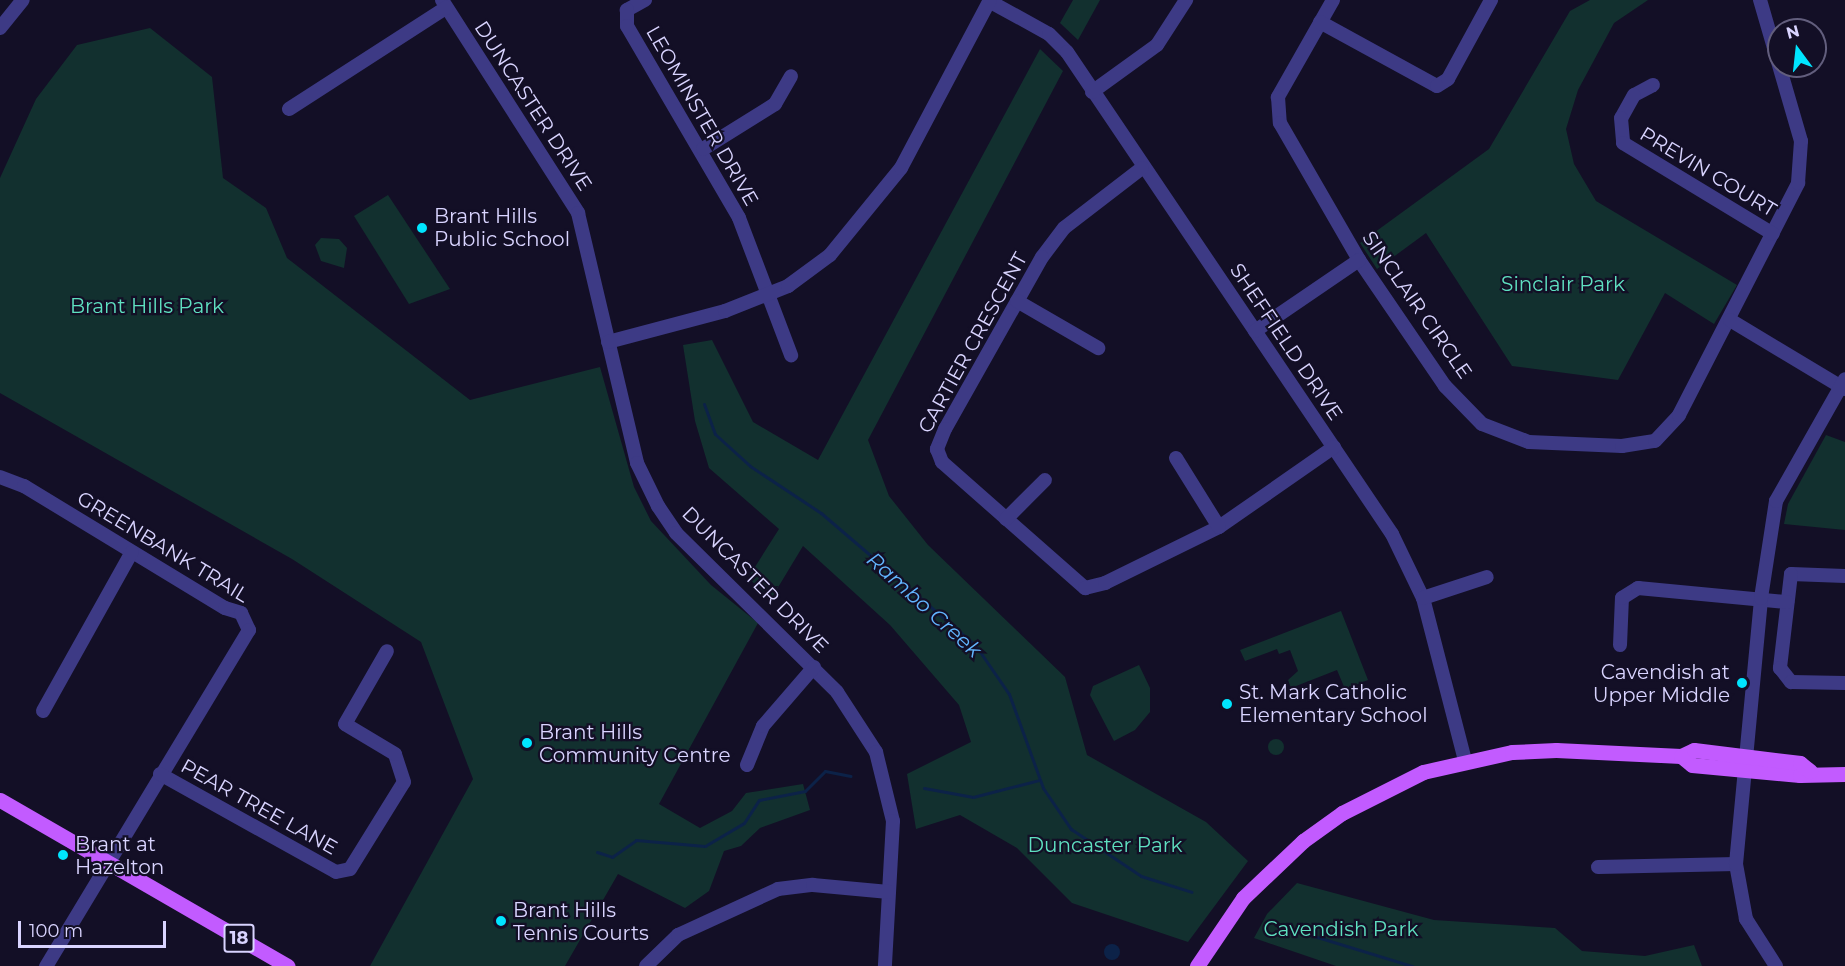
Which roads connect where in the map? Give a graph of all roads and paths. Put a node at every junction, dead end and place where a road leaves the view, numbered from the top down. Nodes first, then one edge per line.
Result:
1 (23, 0) edge
2 (645, 0) edge
3 (990, 0) edge
4 (1186, 0) edge
5 (1333, 0) edge
6 (1491, 0) edge
7 (1760, 0) edge
8 (444, 4) edge
9 (1320, 22) junction
10 (0, 28) edge
11 (791, 76) dead end
12 (1653, 85) dead end
13 (1092, 92) junction
14 (289, 109) dead end
15 (703, 149) junction
16 (1142, 168) junction
17 (1773, 234) junction
18 (1359, 260) junction
19 (768, 294) junction
20 (1017, 301) junction
21 (1730, 320) junction
22 (1255, 331) junction
23 (608, 342) junction
24 (1098, 348) dead end
25 (791, 355) dead end
26 (1844, 385) edge
27 (1334, 447) junction
28 (1176, 458) dead end
29 (0, 477) edge
30 (1045, 480) dead end
31 (1006, 519) junction
32 (1219, 527) junction
33 (132, 552) junction
34 (1845, 576) edge
35 (1487, 577) dead end
36 (1423, 598) junction
37 (1761, 598) junction
38 (1787, 602) junction
39 (1620, 645) dead end
40 (387, 651) dead end
41 (814, 667) junction
42 (1845, 683) edge
43 (43, 711) dead end
44 (1465, 760) junction
45 (1746, 763) junction
46 (747, 765) dead end
47 (160, 774) junction
48 (1845, 774) edge
49 (0, 800) edge
50 (108, 863) junction
51 (1736, 864) junction
52 (1598, 867) dead end
53 (889, 892) junction
54 (46, 966) edge
55 (287, 966) edge
56 (646, 966) edge
57 (885, 966) edge
58 (1197, 966) edge
59 (1776, 966) edge

1 - 10 street
2 - 15 street, LEOMINSTER DRIVE
3 - 13 street, SHEFFIELD DRIVE
3 - 19 street
4 - 13 street
5 - 9 street, SINCLAIR CIRCLE
6 - 9 street
7 - 17 street, SINCLAIR CIRCLE
8 - 14 street
8 - 23 street, DUNCASTER DRIVE
9 - 18 street, SINCLAIR CIRCLE
11 - 15 street
12 - 17 street, PREVIN COURT
13 - 16 street, SHEFFIELD DRIVE
15 - 19 street, LEOMINSTER DRIVE
16 - 20 street, CARTIER CRESCENT
16 - 22 street, SHEFFIELD DRIVE
17 - 21 street, SINCLAIR CIRCLE
18 - 21 street, SINCLAIR CIRCLE
18 - 22 street
19 - 23 street
19 - 25 street, LEOMINSTER DRIVE
20 - 24 street
20 - 31 street, CARTIER CRESCENT
21 - 26 street
22 - 27 street, SHEFFIELD DRIVE
23 - 41 street, DUNCASTER DRIVE
26 - 37 street
27 - 32 street, CARTIER CRESCENT
27 - 36 street, SHEFFIELD DRIVE
28 - 32 street
29 - 33 street, GREENBANK TRAIL
30 - 31 street
31 - 32 street, CARTIER CRESCENT
33 - 43 street
33 - 47 street, GREENBANK TRAIL
34 - 38 street
35 - 36 street
36 - 44 street, SHEFFIELD DRIVE
37 - 38 street
37 - 39 street
37 - 45 street
38 - 42 street
40 - 47 street, PEAR TREE LANE
41 - 46 street
41 - 53 street, DUNCASTER DRIVE
44 - 45 main road
44 - 58 main road
45 - 48 main road
45 - 51 street
47 - 50 street, GREENBANK TRAIL
49 - 50 main road, 18
50 - 54 street, GREENBANK TRAIL
50 - 55 main road, 18
51 - 52 street
51 - 59 street
53 - 56 street
53 - 57 street, DUNCASTER DRIVE

